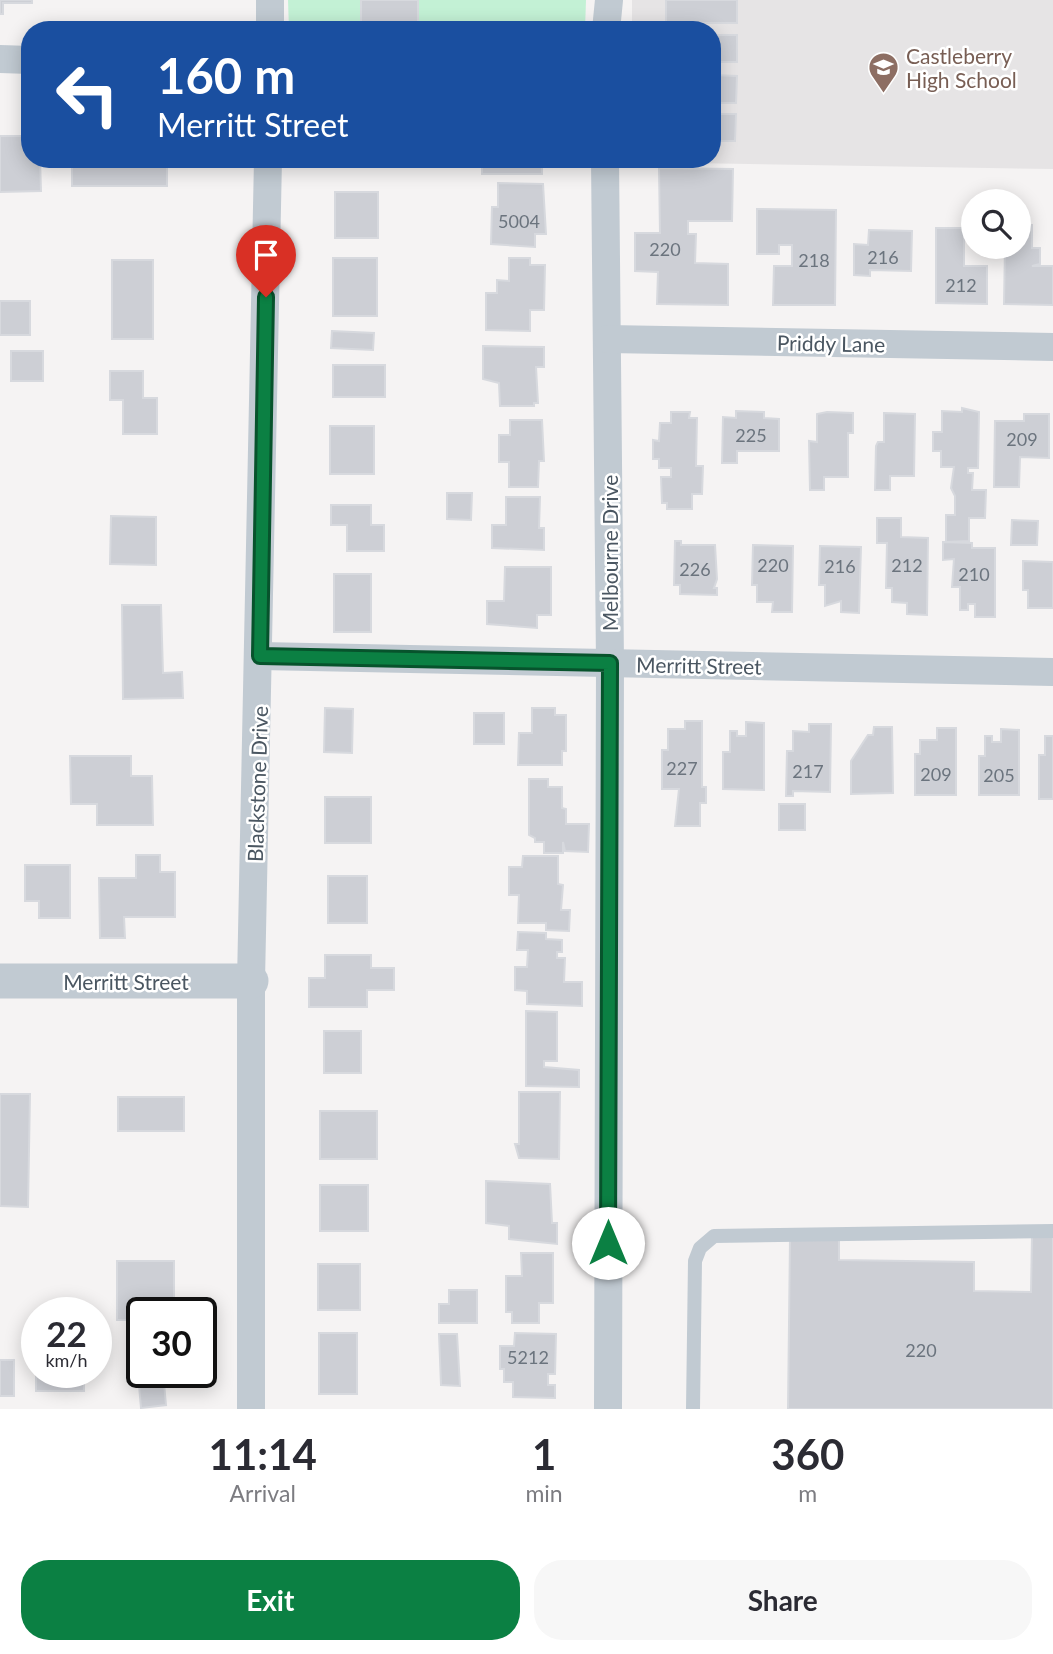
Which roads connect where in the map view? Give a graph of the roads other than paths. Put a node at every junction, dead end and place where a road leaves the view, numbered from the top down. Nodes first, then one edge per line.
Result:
1 (270, 0) edge
2 (609, 0) edge
3 (270, 21) edge
4 (607, 21) edge
5 (0, 59) edge
6 (21, 60) edge
7 (268, 168) edge
8 (605, 168) edge
9 (608, 339) junction
10 (1053, 347) edge
11 (260, 656) junction
12 (610, 663) junction
13 (1053, 672) edge
14 (0, 981) edge
15 (251, 981) junction
16 (1053, 1231) edge
17 (251, 1409) edge
18 (608, 1409) edge
19 (693, 1409) edge

1 - 3 street
2 - 4 street
5 - 6 street
7 - 11 street, Blackstone Drive
8 - 9 street, Melbourne Drive
9 - 10 street, Priddy Lane
9 - 12 street, Melbourne Drive
11 - 12 street, Merritt Street
11 - 15 street, Blackstone Drive
12 - 13 street, Merritt Street
12 - 18 street, Melbourne Drive
14 - 15 street, Merritt Street
15 - 17 street, Blackstone Drive
16 - 19 lane

